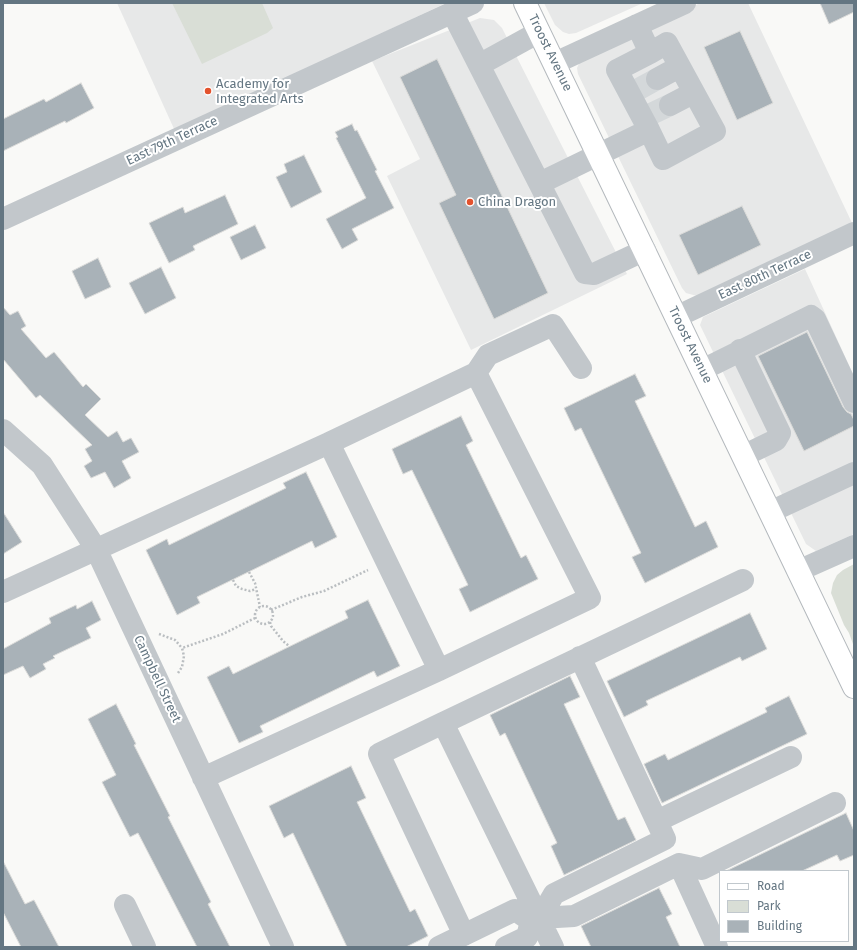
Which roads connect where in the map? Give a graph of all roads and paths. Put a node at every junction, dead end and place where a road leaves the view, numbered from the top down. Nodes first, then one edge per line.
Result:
1 (473, 3) edge
2 (526, 3) edge
3 (686, 3) edge
4 (452, 12) junction
5 (637, 25) junction
6 (539, 32) junction
7 (650, 53) junction
8 (555, 63) junction
9 (479, 65) junction
10 (679, 66) junction
11 (657, 79) tunnel mouth
12 (694, 93) junction
13 (670, 105) tunnel mouth
14 (647, 121) junction
15 (598, 154) junction
16 (540, 183) junction
17 (3, 219) edge
18 (854, 233) edge
19 (644, 250) junction
20 (676, 317) junction
21 (740, 350) junction
22 (581, 368) dead end
23 (702, 370) junction
24 (476, 373) junction
25 (854, 402) edge
26 (3, 430) edge
27 (330, 443) junction
28 (743, 456) junction
29 (854, 473) edge
30 (770, 512) junction
31 (854, 546) edge
32 (96, 549) junction
33 (386, 562) junction
34 (798, 571) junction
35 (249, 572) dead end
36 (233, 580) dead end
37 (742, 580) dead end
38 (256, 589) junction
39 (3, 592) edge
40 (260, 607) junction
41 (271, 610) junction
42 (255, 618) junction
43 (270, 622) junction
44 (290, 646) dead end
45 (580, 657) junction
46 (439, 670) junction
47 (160, 686) junction
48 (854, 687) edge
49 (443, 723) junction
50 (790, 758) dead end
51 (203, 778) junction
52 (836, 803) dead end
53 (657, 820) junction
54 (679, 864) junction
55 (125, 905) dead end
56 (536, 919) junction
57 (464, 935) junction
58 (145, 947) edge
59 (283, 947) edge
60 (439, 947) edge
61 (506, 947) edge
62 (553, 947) edge
63 (717, 947) edge

1 - 4 street, East 79th Terrace
2 - 6 main road, Troost Avenue
3 - 5 street
4 - 9 street
4 - 17 street, East 79th Terrace
5 - 7 street
5 - 8 street
6 - 8 main road, Troost Avenue
6 - 9 street
7 - 10 street
7 - 14 street
8 - 15 main road, Troost Avenue
9 - 16 street
10 - 11 street
10 - 12 street
12 - 13 street
12 - 14 street
14 - 15 street
15 - 16 street
15 - 19 main road, Troost Avenue
16 - 19 street
18 - 20 street, East 80th Terrace
19 - 20 main road, Troost Avenue
20 - 23 main road, Troost Avenue
21 - 23 street
21 - 25 street
21 - 28 street
22 - 24 street
23 - 28 main road, Troost Avenue
24 - 27 street
24 - 46 street
26 - 32 street, Campbell Street
27 - 32 street
27 - 33 street
28 - 30 main road, Troost Avenue
29 - 30 street
30 - 34 main road, Troost Avenue
31 - 34 street
32 - 39 street
32 - 47 street, Campbell Street
33 - 41 path
33 - 46 street
34 - 48 main road, Troost Avenue
35 - 38 path
36 - 38 path
37 - 45 street
38 - 40 path
40 - 41 path
40 - 42 path
41 - 43 path
42 - 43 path
42 - 47 path
43 - 44 path
45 - 49 street
45 - 53 street
46 - 51 street
47 - 51 street, Campbell Street
49 - 56 street
49 - 57 street
50 - 53 street
51 - 59 street, Campbell Street
52 - 54 street
53 - 56 street
54 - 56 street
54 - 63 street
55 - 58 street
56 - 57 street
56 - 61 street
56 - 62 street
57 - 60 street

